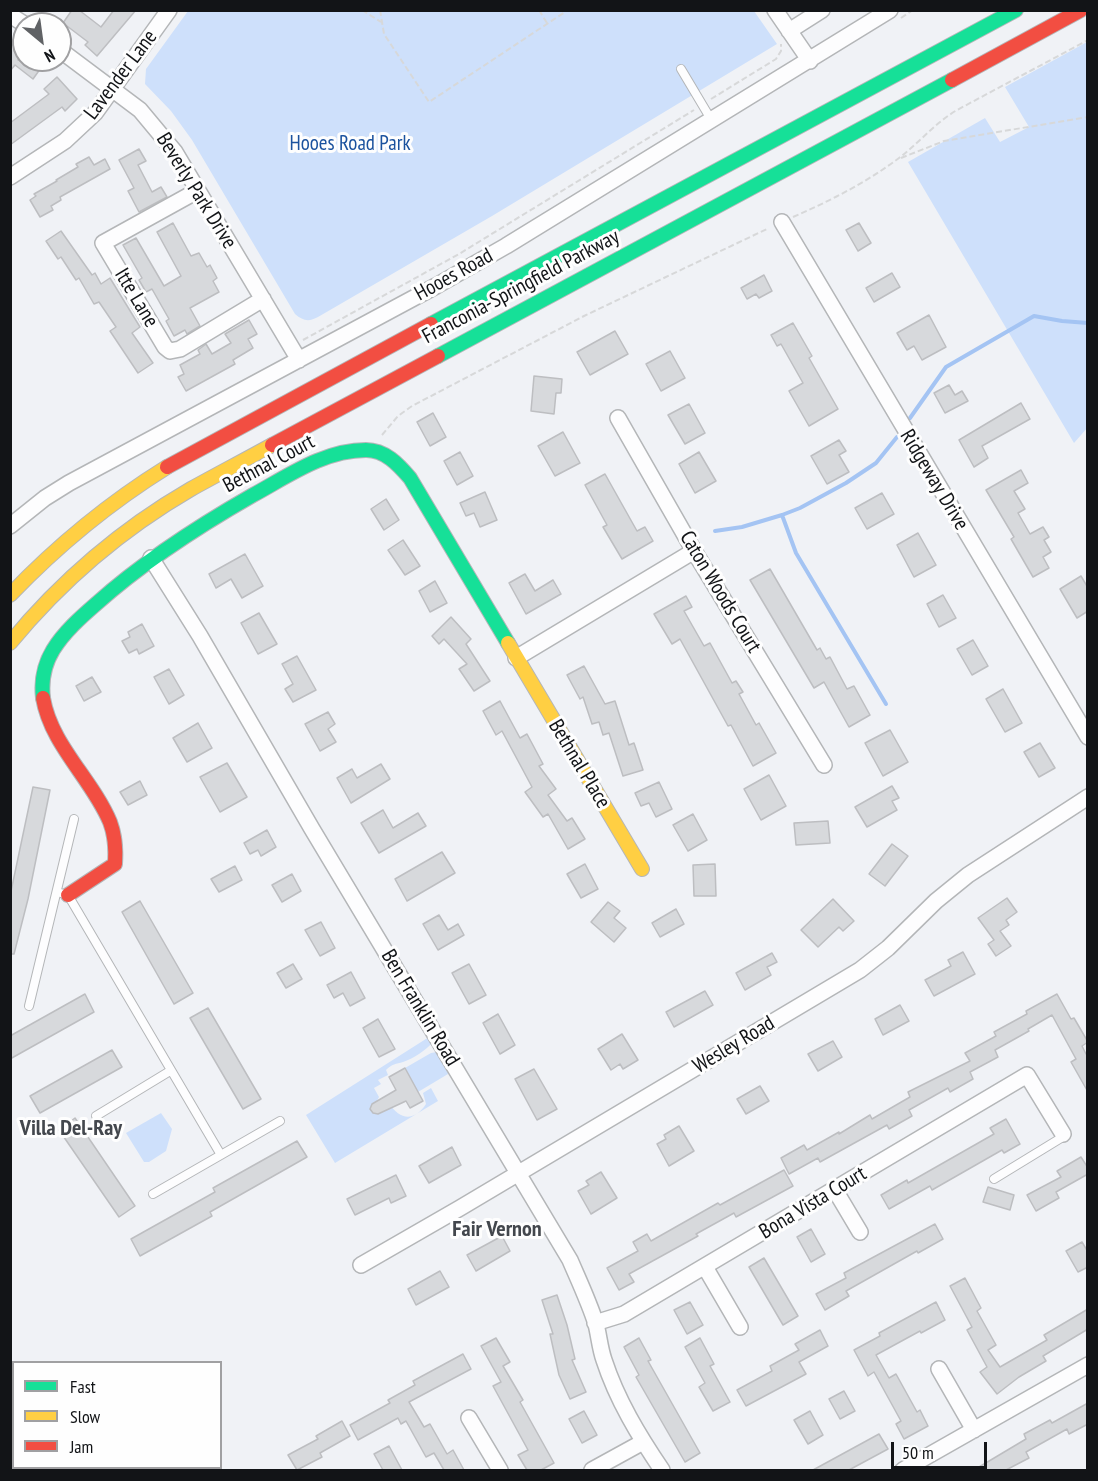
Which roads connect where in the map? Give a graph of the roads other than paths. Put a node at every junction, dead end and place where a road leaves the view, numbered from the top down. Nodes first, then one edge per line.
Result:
1 (169, 10) edge
2 (775, 10) edge
3 (822, 10) edge
4 (890, 10) edge
5 (1016, 10) edge
6 (1082, 10) edge
7 (785, 38) junction
8 (72, 59) edge
9 (810, 61) junction
10 (681, 69) dead end
11 (113, 89) junction
12 (712, 120) junction
13 (10, 177) edge
14 (197, 191) junction
15 (782, 222) dead end
16 (263, 299) junction
17 (295, 353) junction
18 (618, 418) dead end
19 (10, 526) edge
20 (446, 540) joint
21 (694, 551) junction
22 (151, 558) junction
23 (10, 595) edge
24 (10, 643) edge
25 (516, 658) junction
26 (1088, 737) edge
27 (824, 765) dead end
28 (1088, 797) edge
29 (74, 819) dead end
30 (642, 869) dead end
31 (63, 894) junction
32 (29, 1005) dead end
33 (170, 1071) junction
34 (96, 1116) dead end
35 (280, 1120) dead end
36 (1063, 1134) joint
37 (221, 1155) junction
38 (518, 1174) junction
39 (994, 1179) dead end
40 (834, 1190) junction
41 (153, 1194) dead end
42 (860, 1232) dead end
43 (361, 1265) dead end
44 (705, 1267) junction
45 (595, 1323) junction
46 (741, 1327) dead end
47 (1088, 1365) edge
48 (939, 1369) dead end
49 (469, 1418) dead end
50 (974, 1430) junction
51 (643, 1442) junction
52 (500, 1470) edge
53 (592, 1470) edge
54 (662, 1470) edge
55 (903, 1470) edge

1 - 11 street, Lavender Lane
2 - 7 street
3 - 7 street
4 - 9 street, Hooes Road
5 - 23 main road, Franconia-Springfield Parkway
6 - 24 main road, Franconia-Springfield Parkway
7 - 9 street
8 - 11 street, Beverly Park Drive
9 - 12 street, Hooes Road
10 - 12 lane
11 - 13 street, Lavender Lane
11 - 14 street, Beverly Park Drive
12 - 17 street, Hooes Road
14 - 16 street, Beverly Park Drive
14 - 16 street, Itte Lane
15 - 26 street, Ridgeway Drive
16 - 17 street, Beverly Park Drive
17 - 19 street, Hooes Road
18 - 21 street, Caton Woods Court
20 - 22 main road, Bethnal Court
20 - 25 main road, Bethnal Place
21 - 25 street
21 - 27 street, Caton Woods Court
22 - 31 main road, Bethnal Court
22 - 38 street, Ben Franklin Road
25 - 30 main road, Bethnal Place
28 - 38 street, Wesley Road
29 - 31 lane
31 - 32 lane
31 - 33 lane
33 - 34 lane
33 - 37 lane
35 - 37 lane
36 - 39 lane
36 - 40 street, Bona Vista Court
37 - 41 lane
38 - 43 street, Wesley Road
38 - 45 street, Ben Franklin Road
40 - 42 street
40 - 44 street, Bona Vista Court
44 - 45 street, Bona Vista Court
44 - 46 street
45 - 51 street, Ben Franklin Road
47 - 50 street
48 - 50 street
49 - 52 street
50 - 55 street
51 - 53 street
51 - 54 street, Ben Franklin Road

